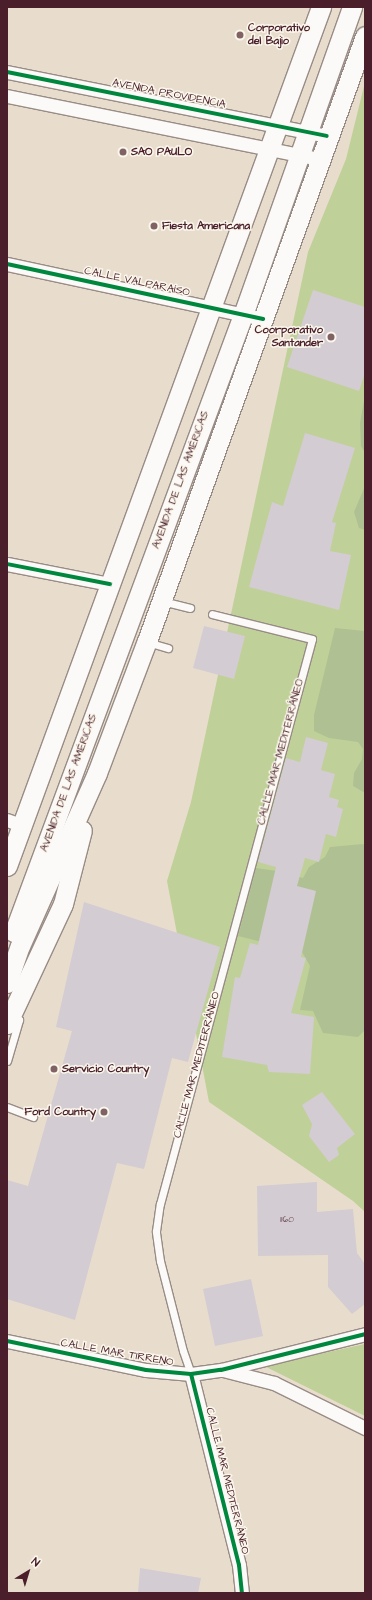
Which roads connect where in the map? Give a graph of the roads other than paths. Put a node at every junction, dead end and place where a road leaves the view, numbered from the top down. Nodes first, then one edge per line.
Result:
1 (321, 7) edge
2 (352, 7) edge
3 (365, 36) edge
4 (7, 72) edge
5 (7, 96) edge
6 (278, 125) junction
7 (308, 131) junction
8 (328, 136) junction
9 (270, 148) junction
10 (299, 155) junction
11 (320, 160) junction
12 (7, 264) edge
13 (212, 307) junction
14 (243, 314) junction
15 (263, 319) junction
16 (7, 564) edge
17 (110, 584) junction
18 (162, 601) junction
19 (190, 608) dead end
20 (212, 614) dead end
21 (147, 642) junction
22 (168, 648) dead end
23 (97, 773) junction
24 (14, 823) edge
25 (7, 866) edge
26 (7, 951) edge
27 (7, 983) edge
28 (10, 1016) edge
29 (7, 1061) edge
30 (7, 1107) edge
31 (33, 1117) dead end
32 (365, 1334) edge
33 (7, 1341) edge
34 (221, 1370) junction
35 (191, 1374) junction
36 (365, 1428) edge
37 (242, 1593) edge

1 - 6 main road
2 - 7 main road, AVENIDA DE LAS AMÉRICAS
3 - 8 main road, AVENIDA DE LAS AMÉRICAS
4 - 6 street, AVENIDA PROVIDENCIA
5 - 9 street
6 - 7 street, AVENIDA PROVIDENCIA
6 - 9 main road
7 - 8 street, AVENIDA PROVIDENCIA
7 - 10 main road, AVENIDA DE LAS AMÉRICAS
8 - 11 main road, AVENIDA DE LAS AMÉRICAS
9 - 10 street
9 - 13 main road
10 - 11 street
10 - 14 main road, AVENIDA DE LAS AMÉRICAS
11 - 15 main road, AVENIDA DE LAS AMÉRICAS
12 - 13 street, CALLE VALPARAÍSO
13 - 14 street, CALLE VALPARAÍSO
13 - 17 main road
14 - 15 street, CALLE VALPARAÍSO
14 - 26 main road, AVENIDA DE LAS AMÉRICAS
15 - 18 main road, AVENIDA DE LAS AMÉRICAS
16 - 17 street
17 - 24 main road
18 - 19 lane
18 - 21 main road, AVENIDA DE LAS AMÉRICAS
20 - 35 lane, CALLE MAR MEDITERRÁNEO
21 - 22 lane
21 - 23 main road, AVENIDA DE LAS AMÉRICAS
23 - 27 main road, AVENIDA DE LAS AMÉRICAS
23 - 28 main road, AVENIDA DE LAS AMÉRICAS
24 - 25 main road
28 - 29 lane
30 - 31 lane
32 - 34 street, CALLE MAR TIRRENO
33 - 35 street, CALLE MAR TIRRENO
34 - 35 street, CALLE MAR TIRRENO
34 - 36 street
35 - 37 street, CALLE MAR MEDITERRÁNEO

